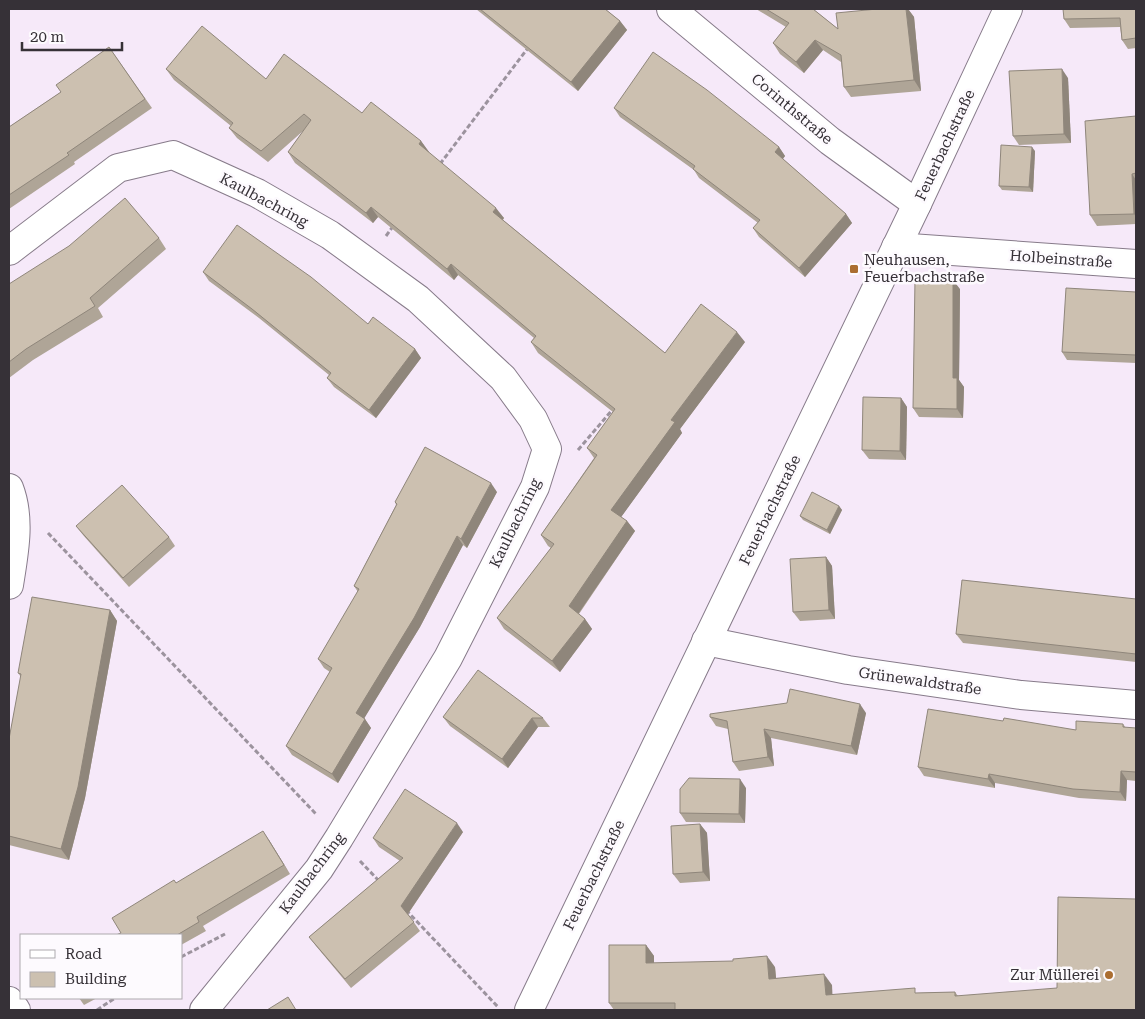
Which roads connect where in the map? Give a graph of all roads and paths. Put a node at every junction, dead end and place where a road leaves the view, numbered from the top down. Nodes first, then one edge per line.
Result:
1 (671, 9) edge
2 (1008, 9) edge
3 (534, 40) edge
4 (439, 166) edge
5 (917, 204) junction
6 (398, 222) edge
7 (896, 247) junction
8 (9, 251) edge
9 (368, 261) junction
10 (1136, 264) edge
11 (614, 408) edge
12 (544, 458) junction
13 (9, 488) edge
14 (45, 530) dead end
15 (9, 585) edge
16 (706, 641) junction
17 (1136, 705) edge
18 (339, 838) junction
19 (386, 889) edge
20 (400, 903) edge
21 (114, 999) edge
22 (9, 1001) edge
23 (16, 1010) edge
24 (97, 1010) edge
25 (204, 1010) edge
26 (501, 1010) edge
27 (529, 1010) edge

1 - 5 street, Corinthstraße
2 - 5 street, Feuerbachstraße
3 - 4 path
5 - 7 street, Feuerbachstraße
6 - 9 path
7 - 10 street, Holbeinstraße
7 - 16 street, Feuerbachstraße
8 - 9 street, Kaulbachring
9 - 12 street, Kaulbachring
11 - 12 path
12 - 18 street, Kaulbachring
13 - 15 street
14 - 18 path
16 - 17 street, Grünewaldstraße
16 - 27 street, Feuerbachstraße
18 - 19 path
18 - 25 street, Kaulbachring
20 - 26 path
21 - 24 path
22 - 23 street

